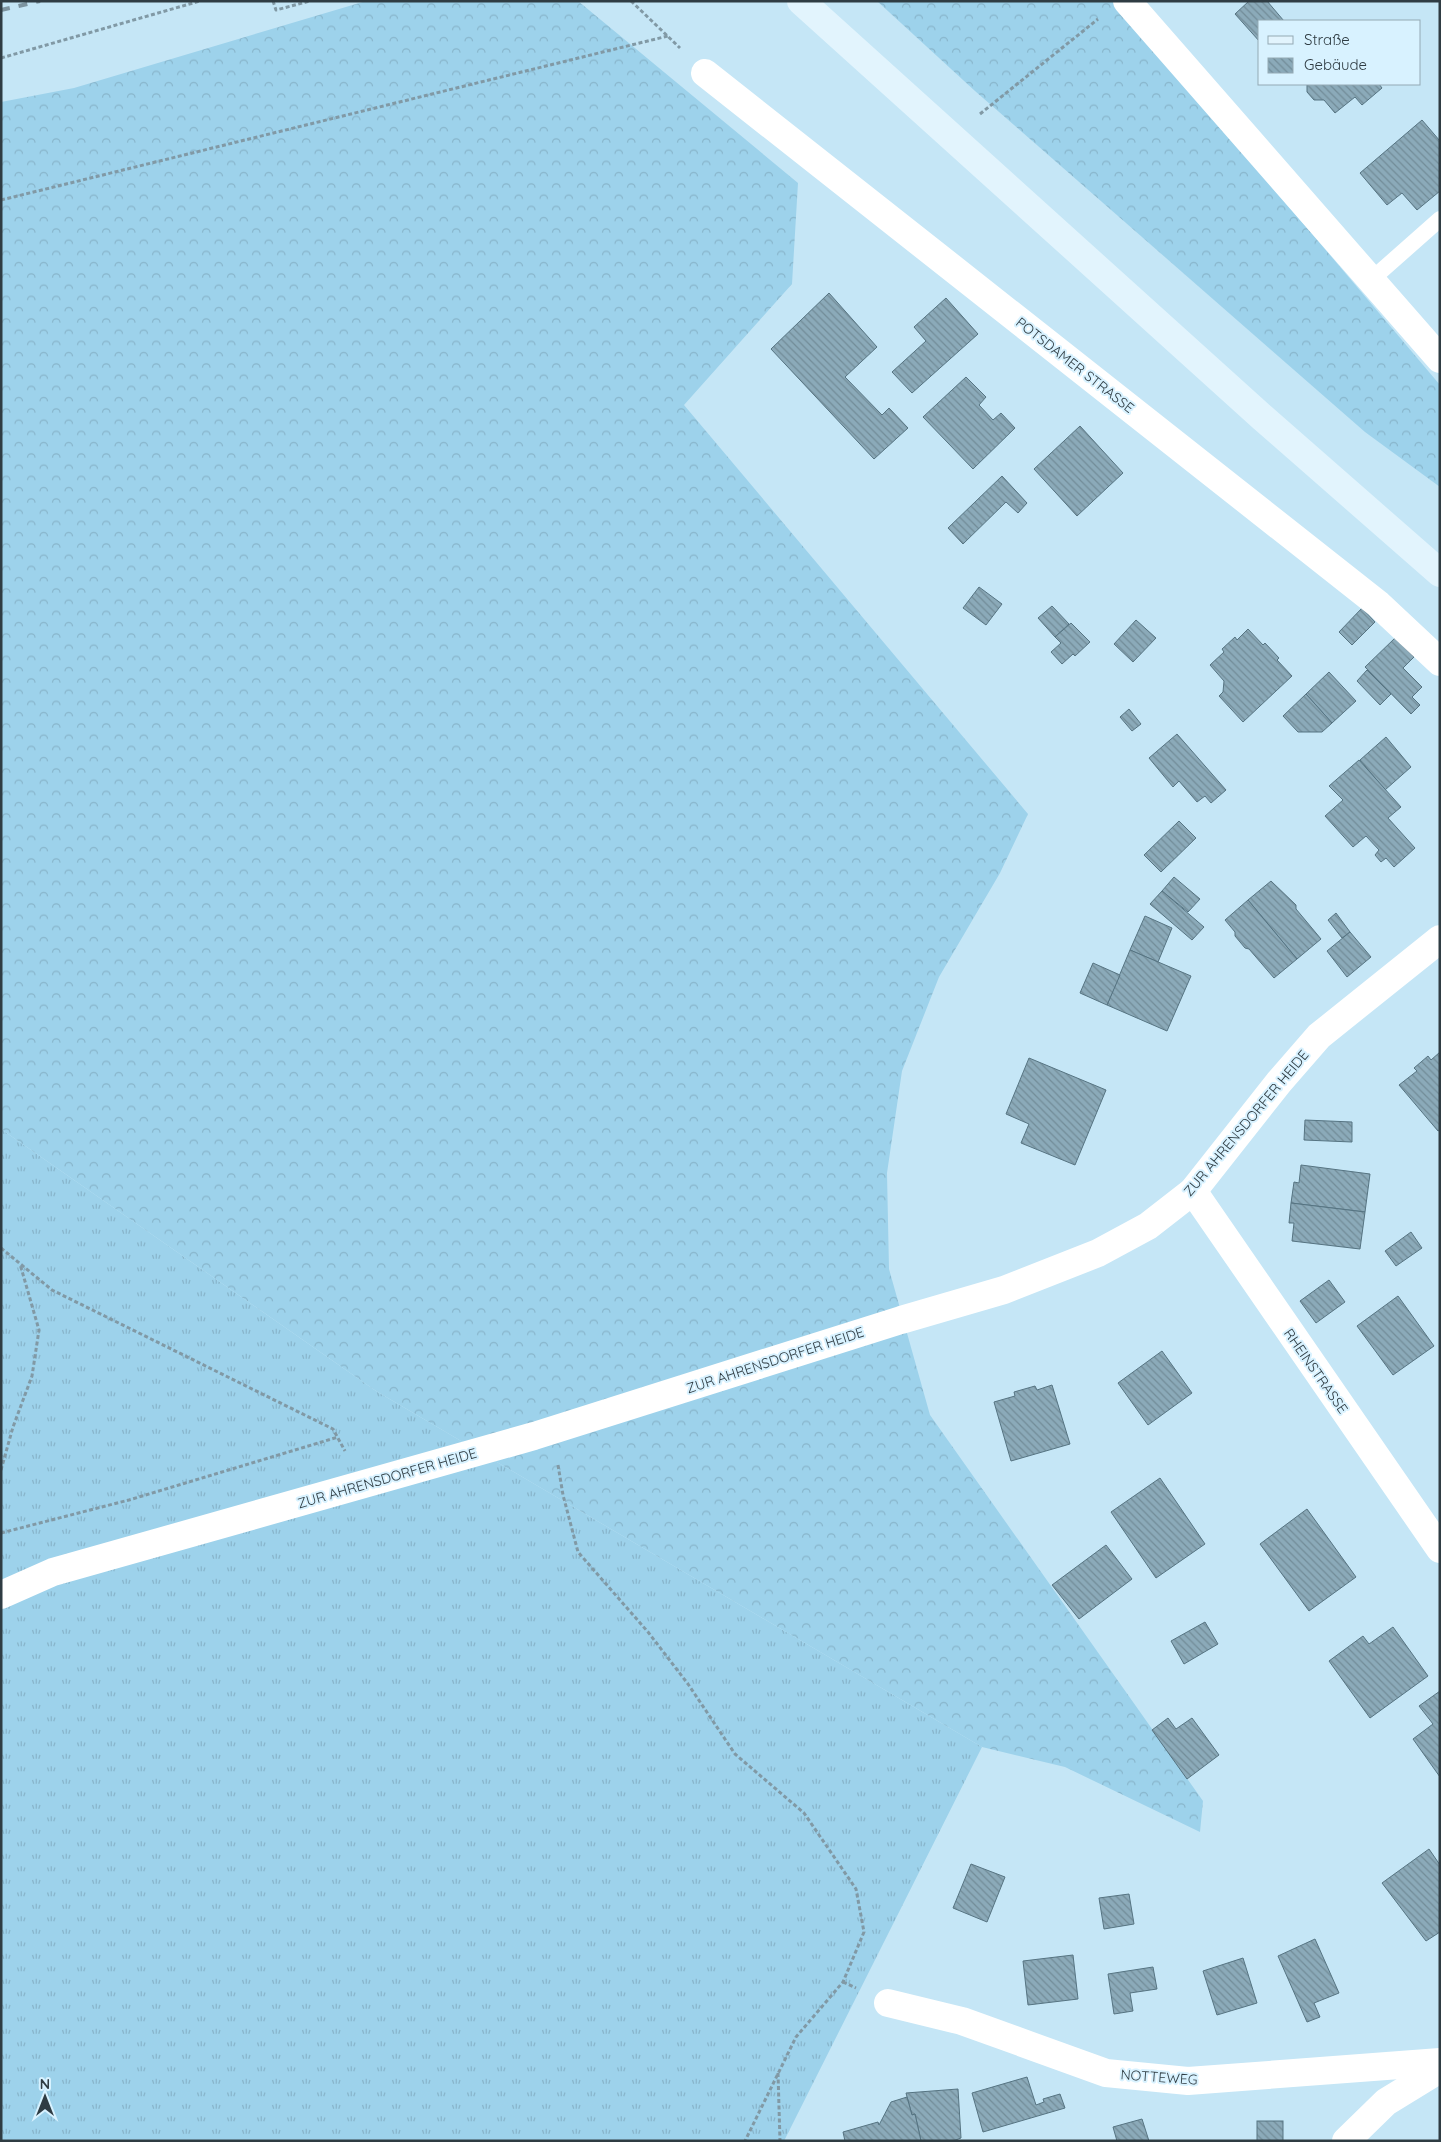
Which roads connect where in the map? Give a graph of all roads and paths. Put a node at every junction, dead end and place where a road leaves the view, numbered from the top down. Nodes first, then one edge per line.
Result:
1 (200, 1) edge
2 (272, 1) edge
3 (310, 1) edge
4 (632, 1) edge
5 (801, 1) edge
6 (1117, 7) edge
7 (668, 36) junction
8 (1, 58) edge
9 (705, 73) joint
10 (979, 114) dead end
11 (1, 200) edge
12 (1440, 219) edge
13 (1371, 280) junction
14 (1440, 360) edge
15 (1440, 574) edge
16 (1440, 662) edge
17 (1440, 939) edge
18 (1193, 1191) junction
19 (1, 1248) edge
20 (20, 1264) junction
21 (338, 1438) junction
22 (557, 1463) dead end
23 (1, 1470) edge
24 (364, 1484) junction
25 (1, 1533) edge
26 (1440, 1549) edge
27 (1, 1595) edge
28 (888, 2003) dead end
29 (1440, 2062) edge
30 (1440, 2068) edge
31 (778, 2072) junction
32 (745, 2141) edge
33 (780, 2141) edge
34 (1346, 2141) edge

1 - 8 path
2 - 3 path
4 - 7 path
5 - 15 main road
6 - 10 path
6 - 13 street
7 - 9 path
7 - 11 path
9 - 16 street, POTSDAMER STRASSE
12 - 13 lane
13 - 14 street
17 - 18 street, ZUR AHRENSDORFER HEIDE
18 - 24 street, ZUR AHRENSDORFER HEIDE
18 - 26 street, RHEINSTRASSE
19 - 20 path
20 - 21 path
20 - 23 path
21 - 24 path
21 - 25 path
22 - 31 path
24 - 27 street, ZUR AHRENSDORFER HEIDE
28 - 29 street, NOTTEWEG
30 - 34 street
31 - 32 path
31 - 33 path

